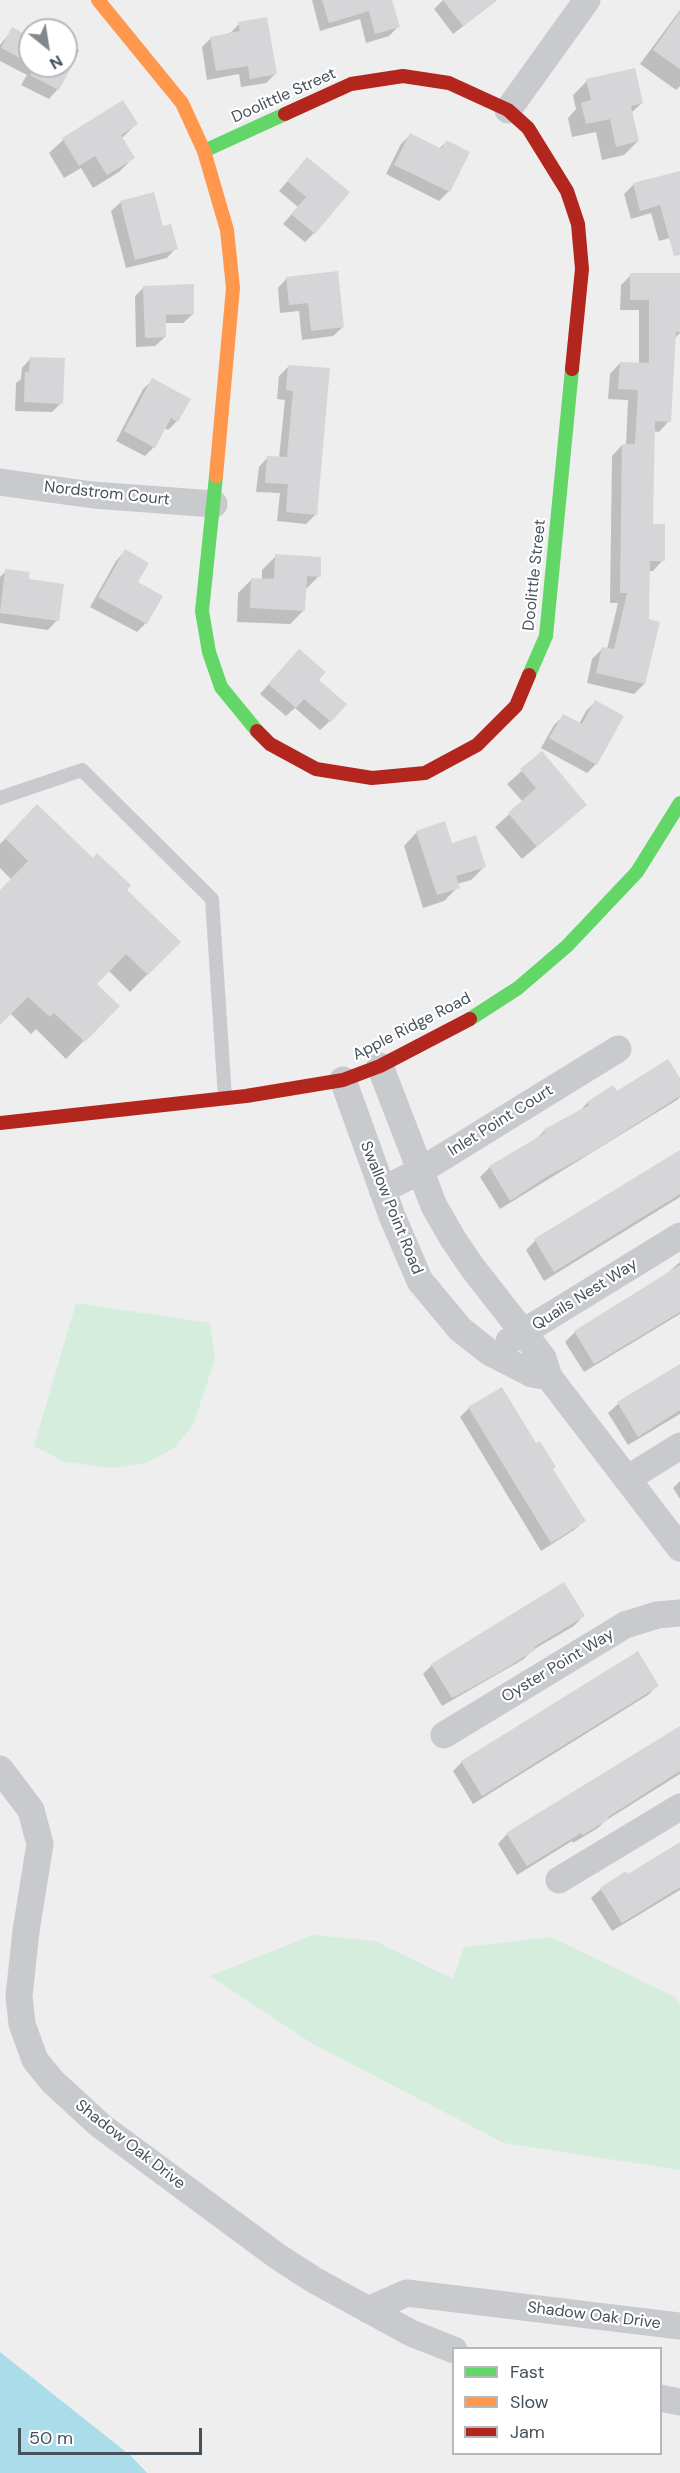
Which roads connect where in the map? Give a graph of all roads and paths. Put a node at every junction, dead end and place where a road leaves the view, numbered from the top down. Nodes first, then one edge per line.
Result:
1 (98, 0) edge
2 (587, 0) edge
3 (508, 110) junction
4 (204, 151) junction
5 (0, 482) edge
6 (214, 504) junction
7 (0, 798) edge
8 (680, 803) edge
9 (618, 1049) dead end
10 (380, 1066) junction
11 (343, 1080) junction
12 (225, 1098) junction
13 (0, 1123) edge
14 (420, 1171) junction
15 (382, 1190) junction
16 (680, 1236) edge
17 (523, 1333) junction
18 (489, 1352) junction
19 (549, 1377) junction
20 (680, 1446) edge
21 (627, 1479) junction
22 (680, 1548) edge
23 (680, 1613) edge
24 (444, 1735) dead end
25 (0, 1769) edge
26 (680, 1807) edge
27 (560, 1881) dead end
28 (368, 2310) junction
29 (680, 2326) edge
30 (452, 2350) edge
31 (662, 2398) edge
32 (680, 2402) edge

1 - 4 street, Doolittle Street
2 - 3 street
3 - 4 street, Doolittle Street
3 - 6 street, Doolittle Street
4 - 6 street, Doolittle Street
5 - 6 street, Nordstrom Court
7 - 12 lane
8 - 10 street, Apple Ridge Road
9 - 14 street, Inlet Point Court
10 - 11 street, Apple Ridge Road
10 - 14 street
11 - 12 street, Apple Ridge Road
11 - 15 street, Swallow Point Road
12 - 13 street, Apple Ridge Road
14 - 15 street, Inlet Point Court
14 - 17 street
15 - 18 street, Swallow Point Road
16 - 17 street, Quails Nest Way
17 - 18 street, Quails Nest Way
17 - 19 street
18 - 19 street, Swallow Point Road
19 - 21 street
20 - 21 street
21 - 22 street
23 - 24 street, Oyster Point Way
25 - 28 street, Shadow Oak Drive
26 - 27 street
28 - 29 street, Shadow Oak Drive
28 - 30 street, Shadow Oak Drive
31 - 32 street

